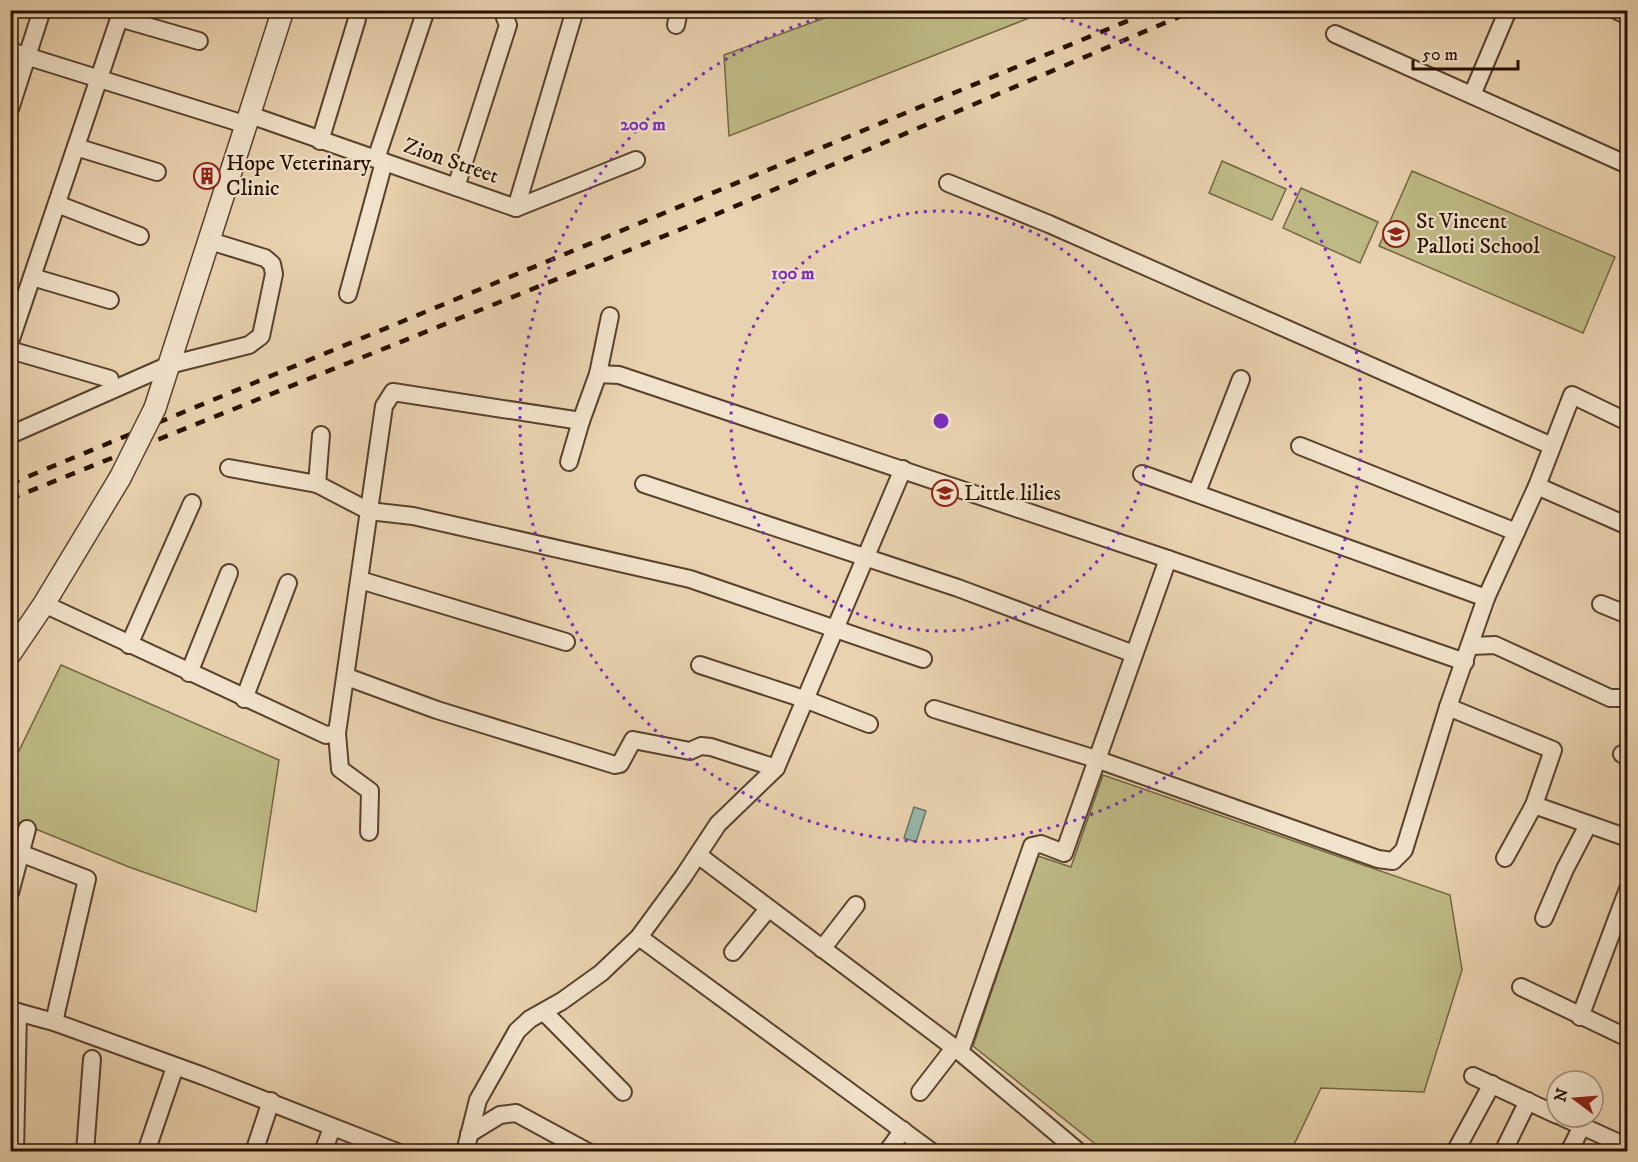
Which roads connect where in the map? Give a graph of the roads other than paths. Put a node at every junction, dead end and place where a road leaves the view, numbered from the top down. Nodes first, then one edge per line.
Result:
1 (42, 10) edge
2 (283, 10) edge
3 (426, 10) edge
4 (575, 10) edge
5 (1508, 10) edge
6 (1616, 10) edge
7 (121, 14) edge
8 (1628, 16) edge
9 (505, 18) edge
10 (357, 19) dead end
11 (1335, 34) dead end
12 (199, 40) dead end
13 (10, 51) edge
14 (28, 56) junction
15 (99, 79) junction
16 (1472, 95) junction
17 (10, 109) edge
18 (248, 120) junction
19 (320, 141) junction
20 (76, 147) junction
21 (380, 160) junction
22 (636, 160) dead end
23 (1628, 165) edge
24 (157, 172) dead end
25 (948, 183) dead end
26 (456, 187) junction
27 (57, 204) junction
28 (516, 208) junction
29 (140, 236) dead end
30 (210, 241) junction
31 (32, 277) junction
32 (348, 294) dead end
33 (110, 300) dead end
34 (610, 316) dead end
35 (10, 342) edge
36 (10, 350) edge
37 (169, 365) junction
38 (598, 374) junction
39 (110, 380) dead end
40 (1241, 380) dead end
41 (1627, 420) edge
42 (581, 421) junction
43 (10, 435) edge
44 (321, 435) dead end
45 (1300, 446) dead end
46 (1552, 447) junction
47 (569, 462) dead end
48 (229, 468) dead end
49 (903, 469) junction
50 (1142, 474) dead end
51 (317, 484) junction
52 (644, 484) dead end
53 (1538, 486) junction
54 (1197, 492) junction
55 (192, 503) dead end
56 (369, 511) junction
57 (1628, 526) edge
58 (1516, 532) junction
59 (866, 557) junction
60 (1168, 559) junction
61 (229, 573) dead end
62 (360, 580) junction
63 (288, 583) dead end
64 (1486, 598) junction
65 (44, 604) junction
66 (1601, 604) dead end
67 (1628, 615) edge
68 (836, 631) junction
69 (566, 642) dead end
70 (129, 645) junction
71 (1471, 646) junction
72 (13, 647) edge
73 (1134, 654) junction
74 (923, 659) dead end
75 (1465, 662) junction
76 (700, 665) dead end
77 (189, 673) junction
78 (347, 677) junction
79 (1628, 698) edge
80 (244, 699) junction
81 (807, 700) junction
82 (1448, 707) junction
83 (934, 709) dead end
84 (869, 724) dead end
85 (337, 733) junction
86 (1096, 759) junction
87 (776, 768) junction
88 (1534, 805) junction
89 (1588, 825) junction
90 (27, 829) dead end
91 (369, 832) dead end
92 (1628, 838) edge
93 (20, 853) junction
94 (698, 855) junction
95 (1505, 858) dead end
96 (1628, 889) edge
97 (10, 892) edge
98 (856, 905) dead end
99 (768, 909) junction
100 (1544, 918) dead end
101 (639, 937) junction
102 (822, 949) junction
103 (733, 952) dead end
104 (1521, 987) dead end
105 (14, 1011) edge
106 (544, 1012) junction
107 (1580, 1017) junction
108 (54, 1022) junction
109 (1628, 1038) edge
110 (957, 1050) junction
111 (92, 1059) dead end
112 (175, 1067) junction
113 (1473, 1076) dead end
114 (1492, 1084) junction
115 (623, 1092) dead end
116 (920, 1092) dead end
117 (271, 1101) junction
118 (1528, 1101) junction
119 (1545, 1109) edge
120 (332, 1128) junction
121 (1580, 1129) edge
122 (1589, 1129) edge
123 (903, 1130) junction
124 (469, 1134) junction
125 (1628, 1147) edge
126 (1074, 1150) edge
127 (15, 1152) edge
128 (85, 1152) edge
129 (146, 1152) edge
130 (254, 1152) edge
131 (323, 1152) edge
132 (397, 1152) edge
133 (465, 1152) edge
134 (588, 1152) edge
135 (886, 1152) edge
136 (932, 1152) edge
137 (1455, 1152) edge
138 (1503, 1152) edge
139 (1569, 1152) edge

1 - 14 street
2 - 18 street
3 - 21 street
4 - 28 street
5 - 16 street
6 - 8 street
7 - 12 street
7 - 15 street
9 - 26 street
10 - 19 street
11 - 16 street
13 - 14 street, Zion Street
14 - 15 street, Zion Street
14 - 17 street
15 - 18 street, Zion Street
15 - 20 street
16 - 23 street
18 - 19 street, Zion Street
18 - 30 street
19 - 21 street, Zion Street
20 - 24 street
20 - 27 street
21 - 26 street, Zion Street
21 - 32 street
22 - 28 street, Zion Street
25 - 46 street
26 - 28 street, Zion Street
27 - 29 street
27 - 31 street
30 - 37 street
30 - 37 street
31 - 33 street
31 - 35 street
34 - 38 street
36 - 39 street
37 - 43 street
37 - 65 street, bridge
38 - 42 street
38 - 49 street
40 - 54 street
41 - 46 street
42 - 47 street
42 - 56 street
44 - 51 street
45 - 58 street
46 - 53 street
48 - 51 street
49 - 59 street
49 - 60 street
50 - 54 street
51 - 56 street
52 - 59 street
53 - 57 street
53 - 58 street
54 - 64 street
55 - 70 street
56 - 62 street
56 - 68 street
58 - 64 street
59 - 68 street
59 - 73 street
60 - 73 street
60 - 75 street
61 - 77 street
62 - 69 street
62 - 78 street
63 - 80 street
64 - 71 street
65 - 70 street
65 - 72 street
66 - 67 street
68 - 74 street
68 - 81 street
70 - 77 street
71 - 75 street
71 - 79 street
73 - 86 street
75 - 82 street
76 - 81 street
77 - 80 street
78 - 85 street
78 - 87 street
80 - 85 street
81 - 84 street
81 - 87 street
82 - 86 street
82 - 88 street
83 - 86 street
85 - 91 street
86 - 110 street
87 - 94 street
88 - 89 street
88 - 95 street
89 - 92 street
89 - 100 street
90 - 93 street
93 - 97 street
93 - 108 street
94 - 99 street
94 - 101 street
96 - 107 street
98 - 102 street
99 - 102 street
99 - 103 street
101 - 106 street
101 - 123 street
102 - 110 street
104 - 107 street
105 - 108 street
105 - 127 street
106 - 115 street
106 - 124 street
107 - 109 street
108 - 112 street
110 - 116 street
110 - 126 street
111 - 128 street
112 - 117 street
112 - 129 street
113 - 114 street
114 - 118 street
114 - 137 street
117 - 120 street
117 - 130 street
118 - 119 street
118 - 138 street
120 - 131 street
120 - 132 street
121 - 139 street
122 - 125 street
123 - 135 street
123 - 136 street
124 - 133 street
124 - 134 street

